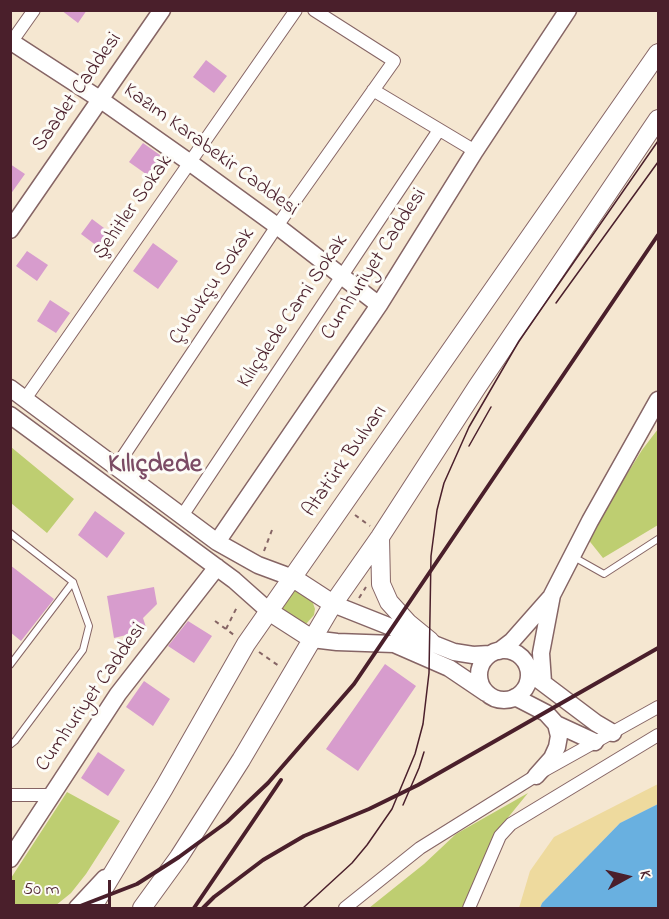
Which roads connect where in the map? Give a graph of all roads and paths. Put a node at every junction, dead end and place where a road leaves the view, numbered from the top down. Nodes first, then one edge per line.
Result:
1 (34, 10) edge
2 (162, 10) edge
3 (296, 10) edge
4 (314, 10) edge
5 (568, 10) edge
6 (11, 42) edge
7 (658, 53) edge
8 (373, 90) junction
9 (101, 100) junction
10 (658, 119) edge
11 (439, 130) junction
12 (475, 151) junction
13 (189, 162) junction
14 (277, 226) junction
15 (10, 230) edge
16 (340, 277) junction
17 (379, 305) junction
18 (10, 388) edge
19 (25, 399) junction
20 (658, 400) edge
21 (654, 413) edge
22 (10, 416) edge
23 (116, 467) junction
24 (343, 506) junction
25 (182, 516) junction
26 (10, 533) edge
27 (380, 535) junction
28 (658, 538) edge
29 (217, 542) junction
30 (572, 556) junction
31 (217, 567) junction
32 (293, 578) junction
33 (73, 582) junction
34 (552, 595) junction
35 (333, 604) junction
36 (270, 612) junction
37 (215, 621) dead end
38 (312, 639) junction
39 (430, 641) junction
40 (246, 644) junction
41 (494, 652) junction
42 (10, 665) edge
43 (528, 672) junction
44 (290, 674) junction
45 (543, 682) junction
46 (486, 693) junction
47 (515, 697) junction
48 (658, 707) edge
49 (556, 724) junction
50 (612, 733) junction
51 (658, 735) edge
52 (595, 742) junction
53 (10, 744) edge
54 (536, 776) junction
55 (10, 795) edge
56 (51, 795) junction
57 (10, 859) edge
58 (118, 863) junction
59 (77, 909) edge
60 (92, 909) edge
61 (142, 909) edge
62 (345, 909) edge
63 (469, 909) edge

1 - 6 street
2 - 9 main road, Saadet Caddesi
3 - 13 street, Şehitler Sokak
4 - 8 street, Çubukçu Sokak
5 - 12 main road, Cumhuriyet Caddesi
6 - 9 main road, Kazım Karabekir Caddesi
7 - 24 main road, Atatürk Bulvarı
8 - 11 street
8 - 14 street, Çubukçu Sokak
9 - 13 main road, Kazım Karabekir Caddesi
9 - 15 main road, Saadet Caddesi
10 - 27 main road
11 - 12 street
11 - 16 street, Kılıçdede Cami Sokak
12 - 17 main road, Cumhuriyet Caddesi
13 - 14 main road, Kazım Karabekir Caddesi
13 - 19 street, Şehitler Sokak
14 - 16 main road, Kazım Karabekir Caddesi
14 - 23 street, Çubukçu Sokak
16 - 17 main road, Kazım Karabekir Caddesi
16 - 25 street, Kılıçdede Cami Sokak
17 - 29 main road, Cumhuriyet Caddesi
18 - 19 main road
19 - 23 main road
20 - 21 main road
21 - 30 main road
22 - 31 main road
23 - 25 main road
24 - 27 path
24 - 32 main road, Atatürk Bulvarı
25 - 29 main road
26 - 33 lane
27 - 35 main road
27 - 39 main road
28 - 30 lane
29 - 32 main road
30 - 34 main road
31 - 36 main road
31 - 56 main road, Cumhuriyet Caddesi
32 - 35 main road
32 - 36 main road, Atatürk Bulvarı
33 - 42 lane
33 - 53 lane
34 - 41 main road
34 - 45 main road
35 - 38 main road
35 - 39 main road
36 - 38 main road
36 - 40 main road, Atatürk Bulvarı
37 - 40 path
38 - 44 main road
38 - 46 main road
39 - 41 main road
40 - 44 path
40 - 58 main road, Atatürk Bulvarı
41 - 43 main road
41 - 46 main road
43 - 45 main road
43 - 47 main road
44 - 61 main road
45 - 50 main road
46 - 47 main road
47 - 49 main road
48 - 50 street
49 - 52 main road
49 - 54 main road
50 - 52 street
51 - 63 street
52 - 54 street
54 - 62 street
55 - 56 street
56 - 57 main road, Cumhuriyet Caddesi
58 - 59 main road
58 - 60 main road, Atatürk Bulvarı

